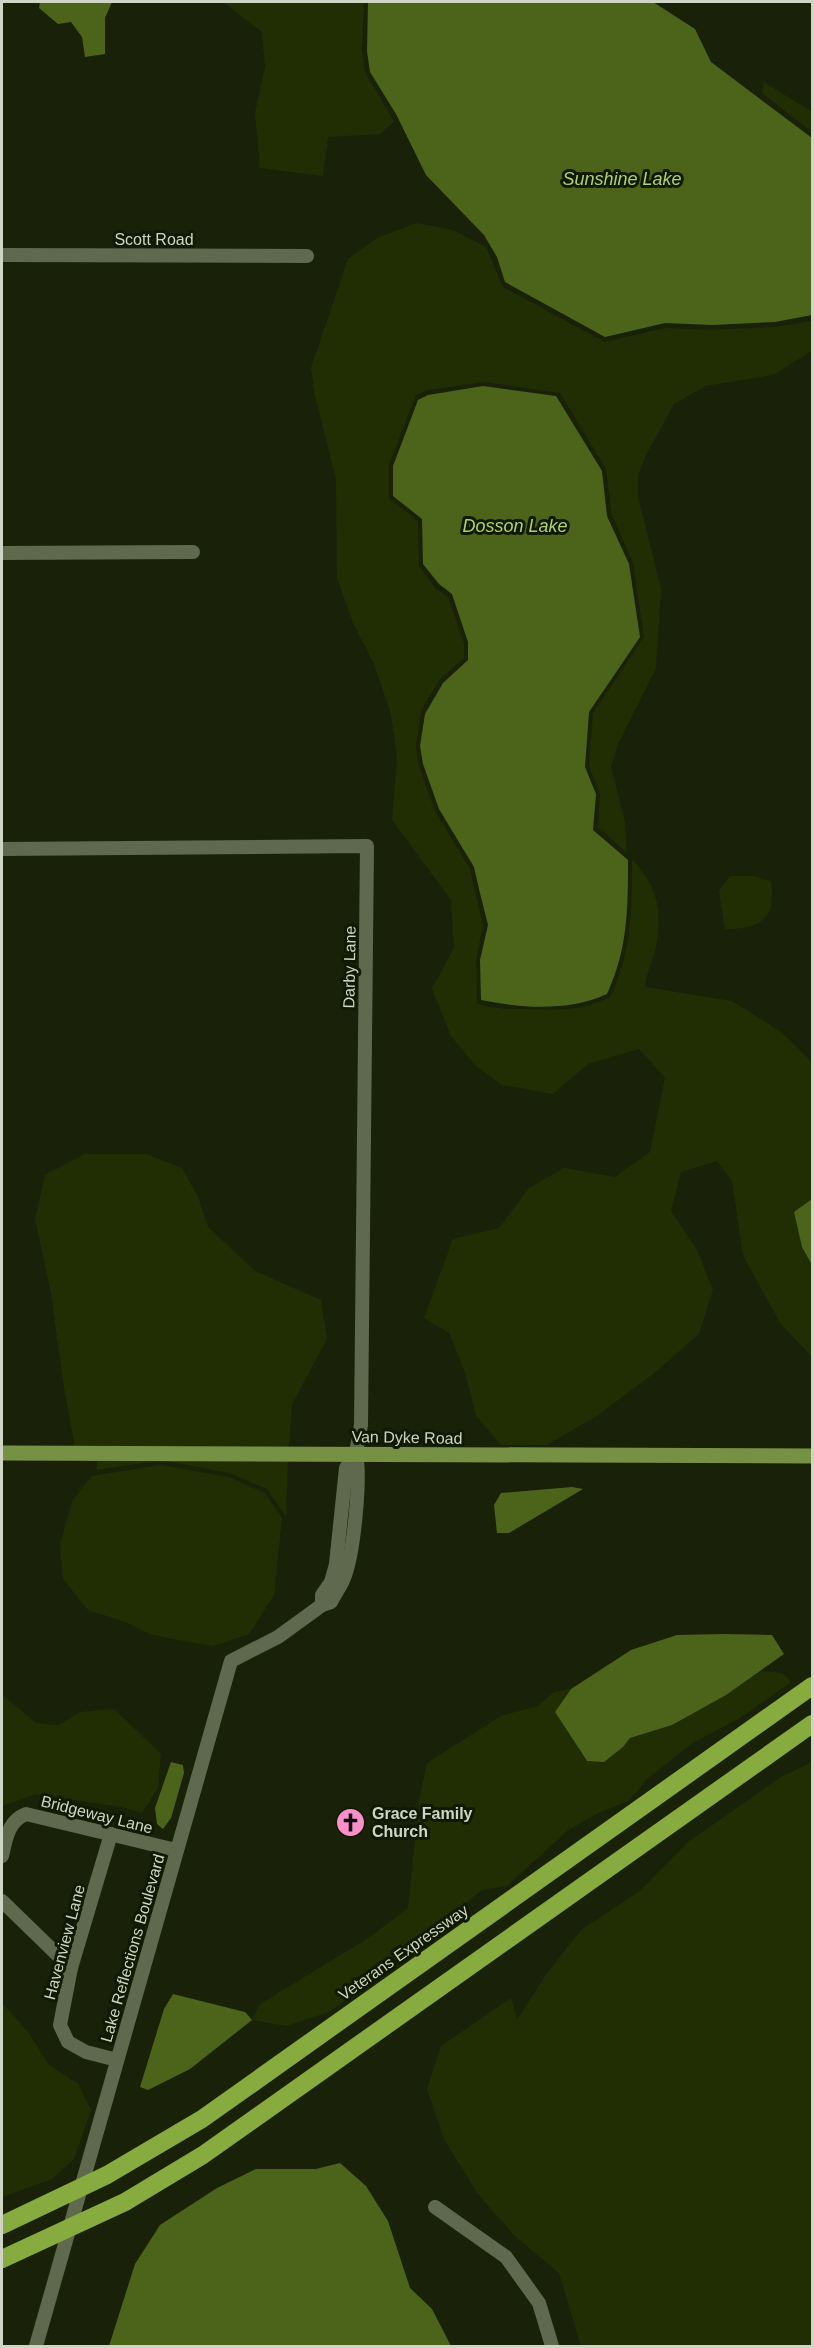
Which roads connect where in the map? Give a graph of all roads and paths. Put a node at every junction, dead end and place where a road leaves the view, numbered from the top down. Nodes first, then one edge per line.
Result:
1 (2, 255) edge
2 (307, 256) dead end
3 (193, 552) dead end
4 (2, 553) edge
5 (2, 849) edge
6 (2, 1453) edge
7 (356, 1454) junction
8 (813, 1456) edge
9 (813, 1686) edge
10 (813, 1724) edge
11 (111, 1834) junction
12 (176, 1850) junction
13 (2, 1856) edge
14 (2, 1901) edge
15 (71, 1968) junction
16 (117, 2060) junction
17 (435, 2207) dead end
18 (2, 2225) edge
19 (2, 2259) edge
20 (36, 2346) edge
21 (552, 2346) edge

1 - 2 street, Scott Road
3 - 4 street
5 - 7 street, Darby Lane
6 - 7 main road, Van Dyke Road
7 - 8 main road, Van Dyke Road
7 - 12 street, Lake Reflections Boulevard
9 - 18 highway, Veterans Expressway
10 - 19 highway
11 - 12 street, Bridgeway Lane
11 - 13 street, Bridgeway Lane
11 - 15 street, Havenview Lane
12 - 16 street, Lake Reflections Boulevard
14 - 15 street
15 - 16 street, Havenview Lane
16 - 20 street, Lake Reflections Boulevard
17 - 21 street

